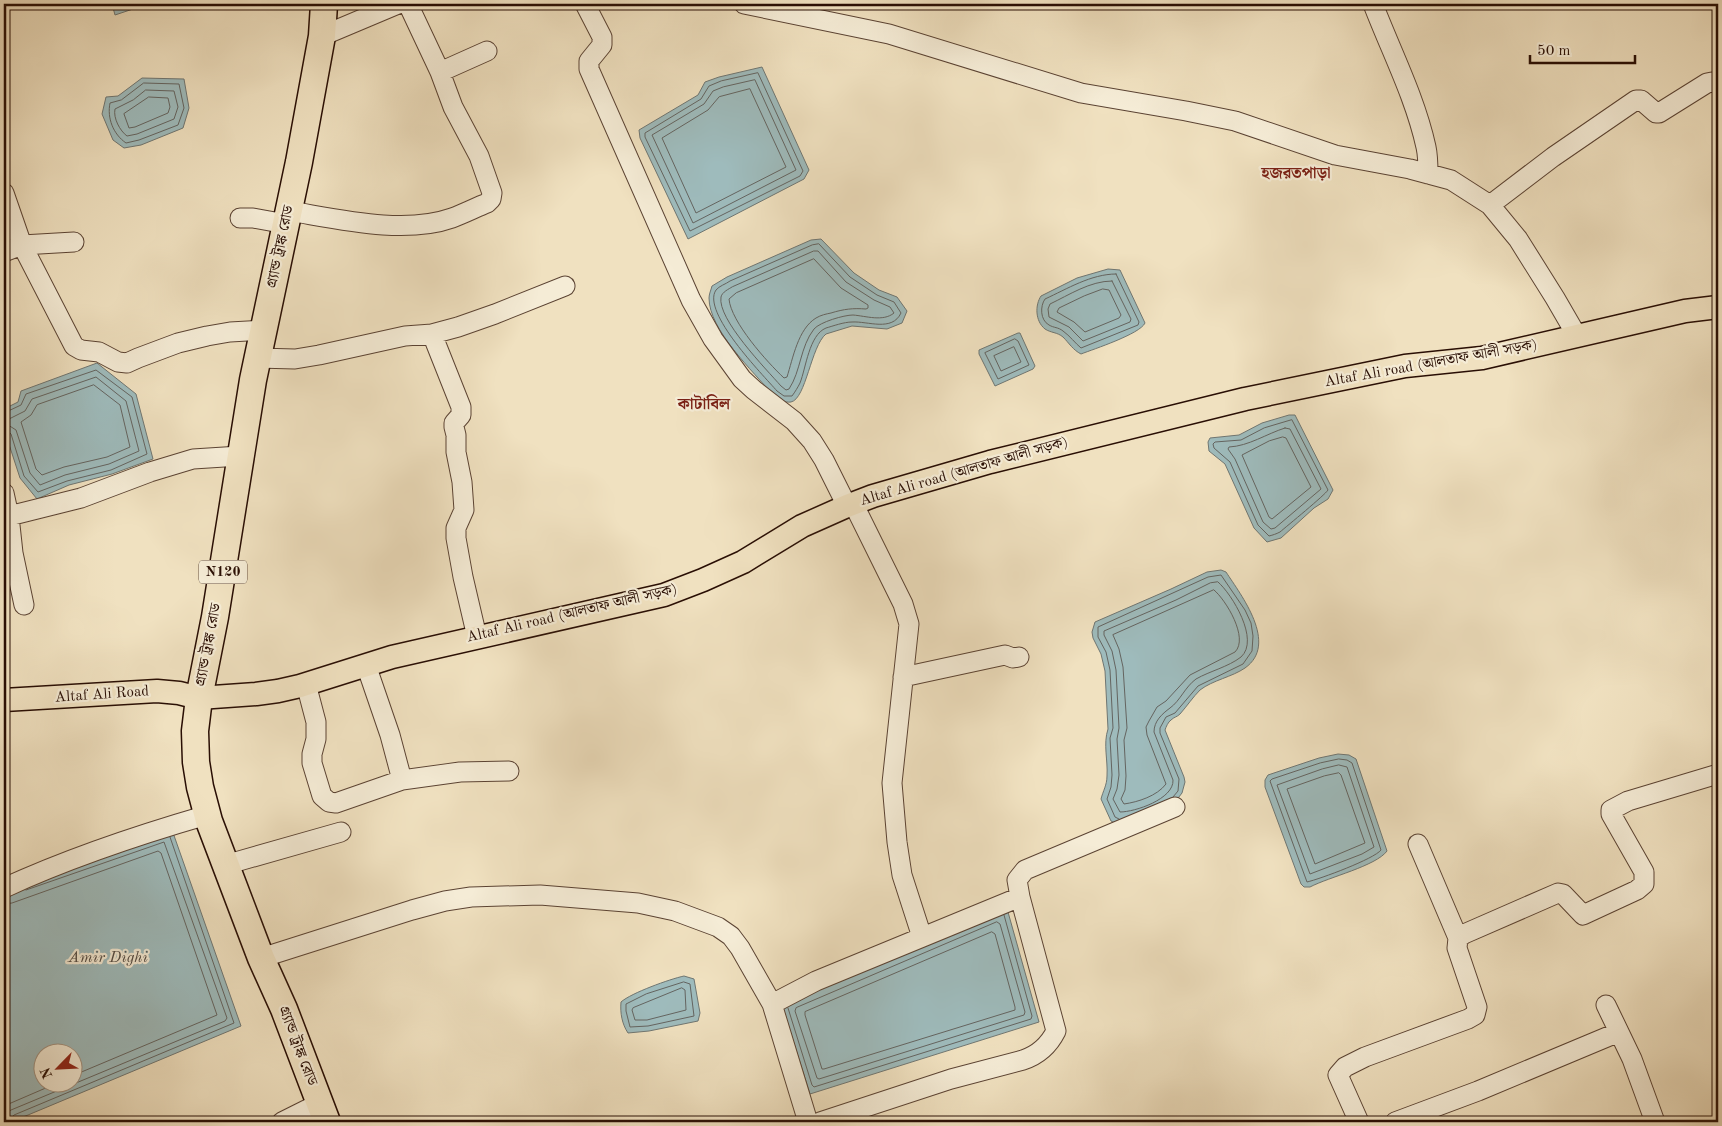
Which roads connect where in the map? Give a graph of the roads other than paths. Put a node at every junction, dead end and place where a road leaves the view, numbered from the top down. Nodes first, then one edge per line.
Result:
1 (324, 4) edge
2 (398, 4) edge
3 (408, 4) edge
4 (585, 4) edge
5 (744, 4) edge
6 (1373, 4) edge
7 (322, 36) junction
8 (487, 51) dead end
9 (440, 72) junction
10 (1718, 84) edge
11 (1428, 174) junction
12 (4, 193) edge
13 (1490, 205) junction
14 (240, 218) dead end
15 (287, 218) junction
16 (74, 242) dead end
17 (22, 245) junction
18 (4, 252) edge
19 (565, 286) dead end
20 (1718, 307) edge
21 (263, 330) junction
22 (432, 334) junction
23 (1577, 336) junction
24 (257, 358) junction
25 (240, 456) junction
26 (4, 492) edge
27 (850, 504) junction
28 (9, 516) junction
29 (24, 605) dead end
30 (477, 637) junction
31 (1019, 657) dead end
32 (366, 665) junction
33 (903, 677) junction
34 (306, 684) junction
35 (199, 698) junction
36 (4, 700) edge
37 (509, 771) dead end
38 (1718, 774) edge
39 (402, 780) junction
40 (1175, 807) dead end
41 (207, 815) junction
42 (341, 832) dead end
43 (1418, 844) dead end
44 (225, 864) junction
45 (4, 888) edge
46 (1020, 898) junction
47 (922, 937) junction
48 (1458, 938) junction
49 (261, 958) junction
50 (772, 1004) junction
51 (1606, 1004) dead end
52 (1619, 1032) junction
53 (323, 1113) edge
54 (282, 1122) edge
55 (808, 1122) edge
56 (820, 1122) edge
57 (1359, 1122) edge
58 (1395, 1122) edge
59 (1655, 1122) edge

1 - 7 highway, গ্র্যান্ড ট্রাঙ্ক রোড / N120
2 - 7 street
3 - 9 street
4 - 27 street
5 - 11 street
6 - 11 street
7 - 15 highway, গ্র্যান্ড ট্রাঙ্ক রোড / N120
8 - 9 street
9 - 15 street
10 - 13 street
11 - 13 street
12 - 17 street
13 - 23 street
14 - 15 street
15 - 21 highway, গ্র্যান্ড ট্রাঙ্ক রোড / N120
16 - 17 street
17 - 18 street
17 - 21 street
19 - 22 street
20 - 23 main road, Altaf Ali road (আলতাফ আলী সড়ক)
21 - 24 highway, গ্র্যান্ড ট্রাঙ্ক রোড / N120
22 - 24 street
22 - 30 street
23 - 27 main road, Altaf Ali road (আলতাফ আলী সড়ক)
24 - 25 highway, গ্র্যান্ড ট্রাঙ্ক রোড / N120
25 - 28 street
25 - 35 highway, গ্র্যান্ড ট্রাঙ্ক রোড / N120
26 - 28 street
27 - 30 main road, Altaf Ali road (আলতাফ আলী সড়ক)
27 - 33 street
28 - 29 street
30 - 32 main road, Altaf Ali road (আলতাফ আলী সড়ক)
31 - 33 street
32 - 34 main road, Altaf Ali road (আলতাফ আলী সড়ক)
32 - 39 street
33 - 47 street
34 - 35 main road, Altaf Ali road (আলতাফ আলী সড়ক)
34 - 39 street
35 - 36 main road, Altaf Ali Road
35 - 41 highway, গ্র্যান্ড ট্রাঙ্ক রোড / N120
37 - 39 street
38 - 48 street
40 - 46 street
41 - 44 highway, গ্র্যান্ড ট্রাঙ্ক রোড / N120
41 - 45 street
42 - 44 street
43 - 48 street
44 - 49 highway, গ্র্যান্ড ট্রাঙ্ক রোড / N120
46 - 47 street
46 - 56 street
47 - 50 street
48 - 57 street
49 - 50 street
49 - 53 highway, গ্র্যান্ড ট্রাঙ্ক রোড / N120
50 - 55 street
51 - 52 street
52 - 58 street
52 - 59 street
53 - 54 street

